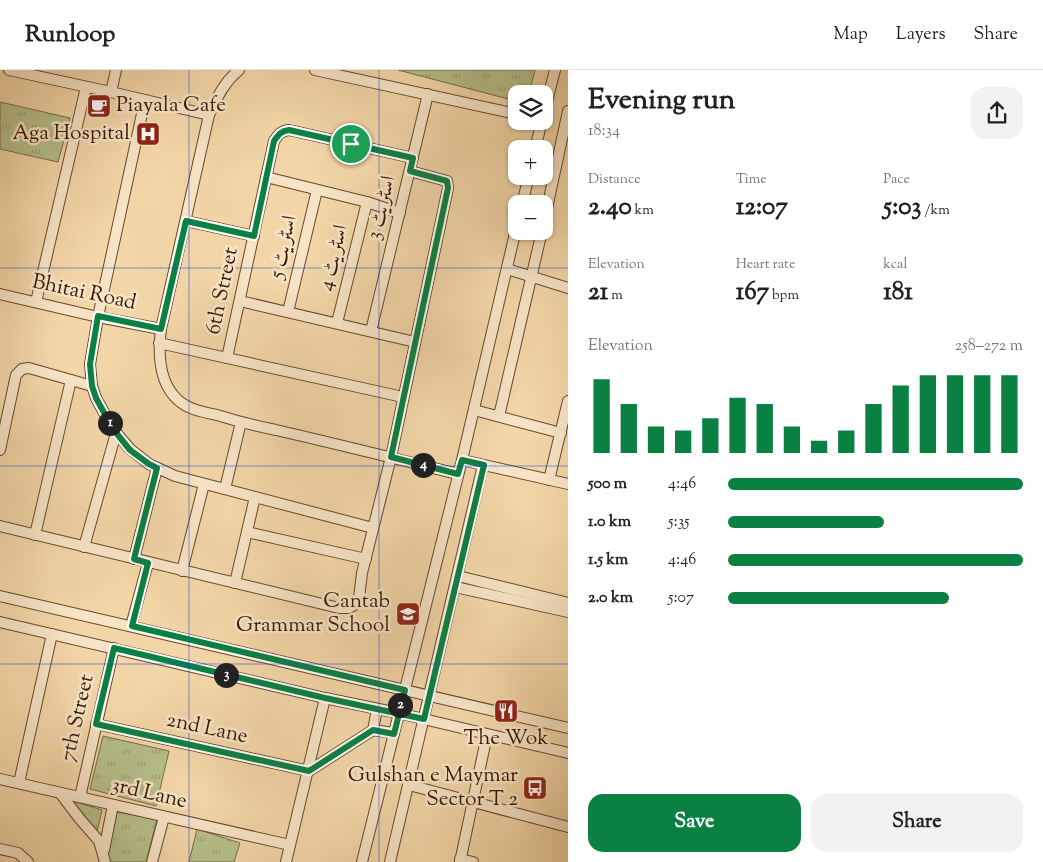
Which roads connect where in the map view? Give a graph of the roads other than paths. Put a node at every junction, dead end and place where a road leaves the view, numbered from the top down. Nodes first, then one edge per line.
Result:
1 (8, 70) edge
2 (116, 70) edge
3 (239, 70) edge
4 (315, 70) edge
5 (555, 70) edge
6 (57, 75) edge
7 (551, 85) edge
8 (86, 87) junction
9 (111, 92) junction
10 (428, 94) junction
11 (145, 100) junction
12 (568, 111) edge
13 (508, 112) edge
14 (209, 115) junction
15 (413, 158) junction
16 (410, 171) junction
17 (266, 178) junction
18 (317, 190) junction
19 (550, 195) edge
20 (367, 202) junction
21 (400, 212) junction
22 (186, 221) junction
23 (254, 236) junction
24 (514, 240) edge
25 (540, 240) edge
26 (507, 269) junction
27 (532, 277) junction
28 (568, 288) edge
29 (0, 294) edge
30 (240, 301) junction
31 (36, 302) junction
32 (288, 312) junction
33 (98, 316) junction
34 (338, 323) junction
35 (161, 329) junction
36 (370, 331) junction
37 (415, 342) junction
38 (159, 343) junction
39 (227, 358) junction
40 (71, 380) junction
41 (92, 386) junction
42 (403, 397) junction
43 (568, 401) edge
44 (474, 410) junction
45 (499, 416) junction
46 (241, 422) junction
47 (560, 432) junction
48 (116, 433) junction
49 (0, 450) edge
50 (391, 457) junction
51 (462, 460) junction
52 (484, 465) junction
53 (157, 468) junction
54 (458, 474) junction
55 (549, 480) junction
56 (204, 484) junction
57 (568, 484) edge
58 (225, 489) junction
59 (255, 497) junction
60 (0, 526) edge
61 (373, 528) junction
62 (247, 532) junction
63 (35, 535) junction
64 (84, 547) junction
65 (134, 559) junction
66 (366, 559) junction
67 (148, 563) junction
68 (182, 571) junction
69 (458, 576) junction
70 (235, 583) junction
71 (455, 587) junction
72 (0, 596) edge
73 (568, 603) edge
74 (568, 612) edge
75 (0, 622) edge
76 (132, 626) junction
77 (52, 634) junction
78 (114, 648) junction
79 (405, 690) junction
80 (430, 695) junction
81 (325, 698) junction
82 (377, 709) junction
83 (398, 713) junction
84 (424, 719) junction
85 (96, 724) junction
86 (568, 728) edge
87 (373, 730) junction
88 (394, 734) junction
89 (488, 735) junction
90 (568, 754) edge
91 (309, 771) junction
92 (0, 779) edge
93 (19, 783) junction
94 (409, 785) junction
95 (60, 793) junction
96 (80, 797) junction
97 (472, 802) junction
98 (113, 805) junction
99 (164, 817) junction
100 (568, 827) edge
101 (290, 845) junction
102 (0, 851) edge
103 (104, 858) edge
104 (460, 861) edge
105 (28, 862) edge
106 (152, 862) edge
107 (286, 862) edge
108 (362, 862) edge
109 (390, 862) edge
110 (472, 862) edge

1 - 6 street
2 - 9 street
3 - 14 street
4 - 10 street
5 - 7 street
6 - 8 street
8 - 9 street
8 - 31 street
9 - 11 street
10 - 13 street
10 - 15 street, اسٹریٹ 3
11 - 14 street
11 - 33 street
12 - 19 street
14 - 22 street
15 - 16 street, اسٹریٹ 3
15 - 17 street, 6th Street
16 - 21 street, اسٹریٹ 3
16 - 37 street
17 - 18 street
17 - 23 street, 6th Street
18 - 20 street
18 - 32 street, اسٹریٹ 5
20 - 21 street
20 - 34 street, اسٹریٹ 4
21 - 36 street, اسٹریٹ 3
22 - 23 street
22 - 35 street
23 - 30 street, 6th Street
24 - 26 street
25 - 27 street
26 - 27 street
26 - 44 street
27 - 28 street
27 - 45 street
29 - 31 street, Bhitai Road
30 - 32 street
30 - 39 street, 6th Street
31 - 33 street, Bhitai Road
32 - 34 street
33 - 35 street, Bhitai Road
33 - 41 street
34 - 36 street
35 - 38 street
36 - 37 street
37 - 42 street
38 - 39 street
38 - 46 street
39 - 42 street
40 - 41 street
40 - 49 street
40 - 63 street
41 - 48 street
42 - 50 street
43 - 47 street
44 - 45 street
44 - 51 street
45 - 47 street
46 - 50 street
46 - 58 street
47 - 55 street
48 - 53 street
48 - 64 street
50 - 54 street
50 - 61 street
51 - 52 street
51 - 54 street
52 - 55 street
52 - 69 street
53 - 56 street
53 - 65 street
54 - 79 street
55 - 57 street
56 - 58 street
56 - 68 street
58 - 59 street
59 - 61 street
59 - 62 street
60 - 63 street
61 - 66 street
62 - 66 street
62 - 70 street
63 - 64 street
64 - 65 street
65 - 67 street
66 - 70 street
67 - 68 street
67 - 76 street
68 - 70 street
69 - 71 street
69 - 73 street
71 - 74 street
71 - 80 street
72 - 76 street
75 - 77 street
76 - 79 street
77 - 78 street
77 - 93 street
78 - 81 street
78 - 85 street, 7th Street
79 - 80 street
79 - 83 street
80 - 84 street
80 - 86 street
81 - 82 street
81 - 91 street
82 - 83 street
82 - 87 street
83 - 84 street
83 - 88 street
84 - 89 street
84 - 94 street
85 - 91 street, 2nd Lane
85 - 96 street, 7th Street
87 - 88 street
87 - 91 street
88 - 108 street
89 - 90 street
89 - 97 street
91 - 101 street
92 - 93 street, 3rd Lane
93 - 95 street, 3rd Lane
94 - 97 street
94 - 109 street
95 - 96 street, 3rd Lane
95 - 103 street
96 - 98 street, 3rd Lane
97 - 100 street
97 - 104 street
98 - 99 street, 3rd Lane
98 - 103 street
99 - 101 street, 3rd Lane
99 - 106 street
101 - 107 street
102 - 105 street
104 - 110 street

